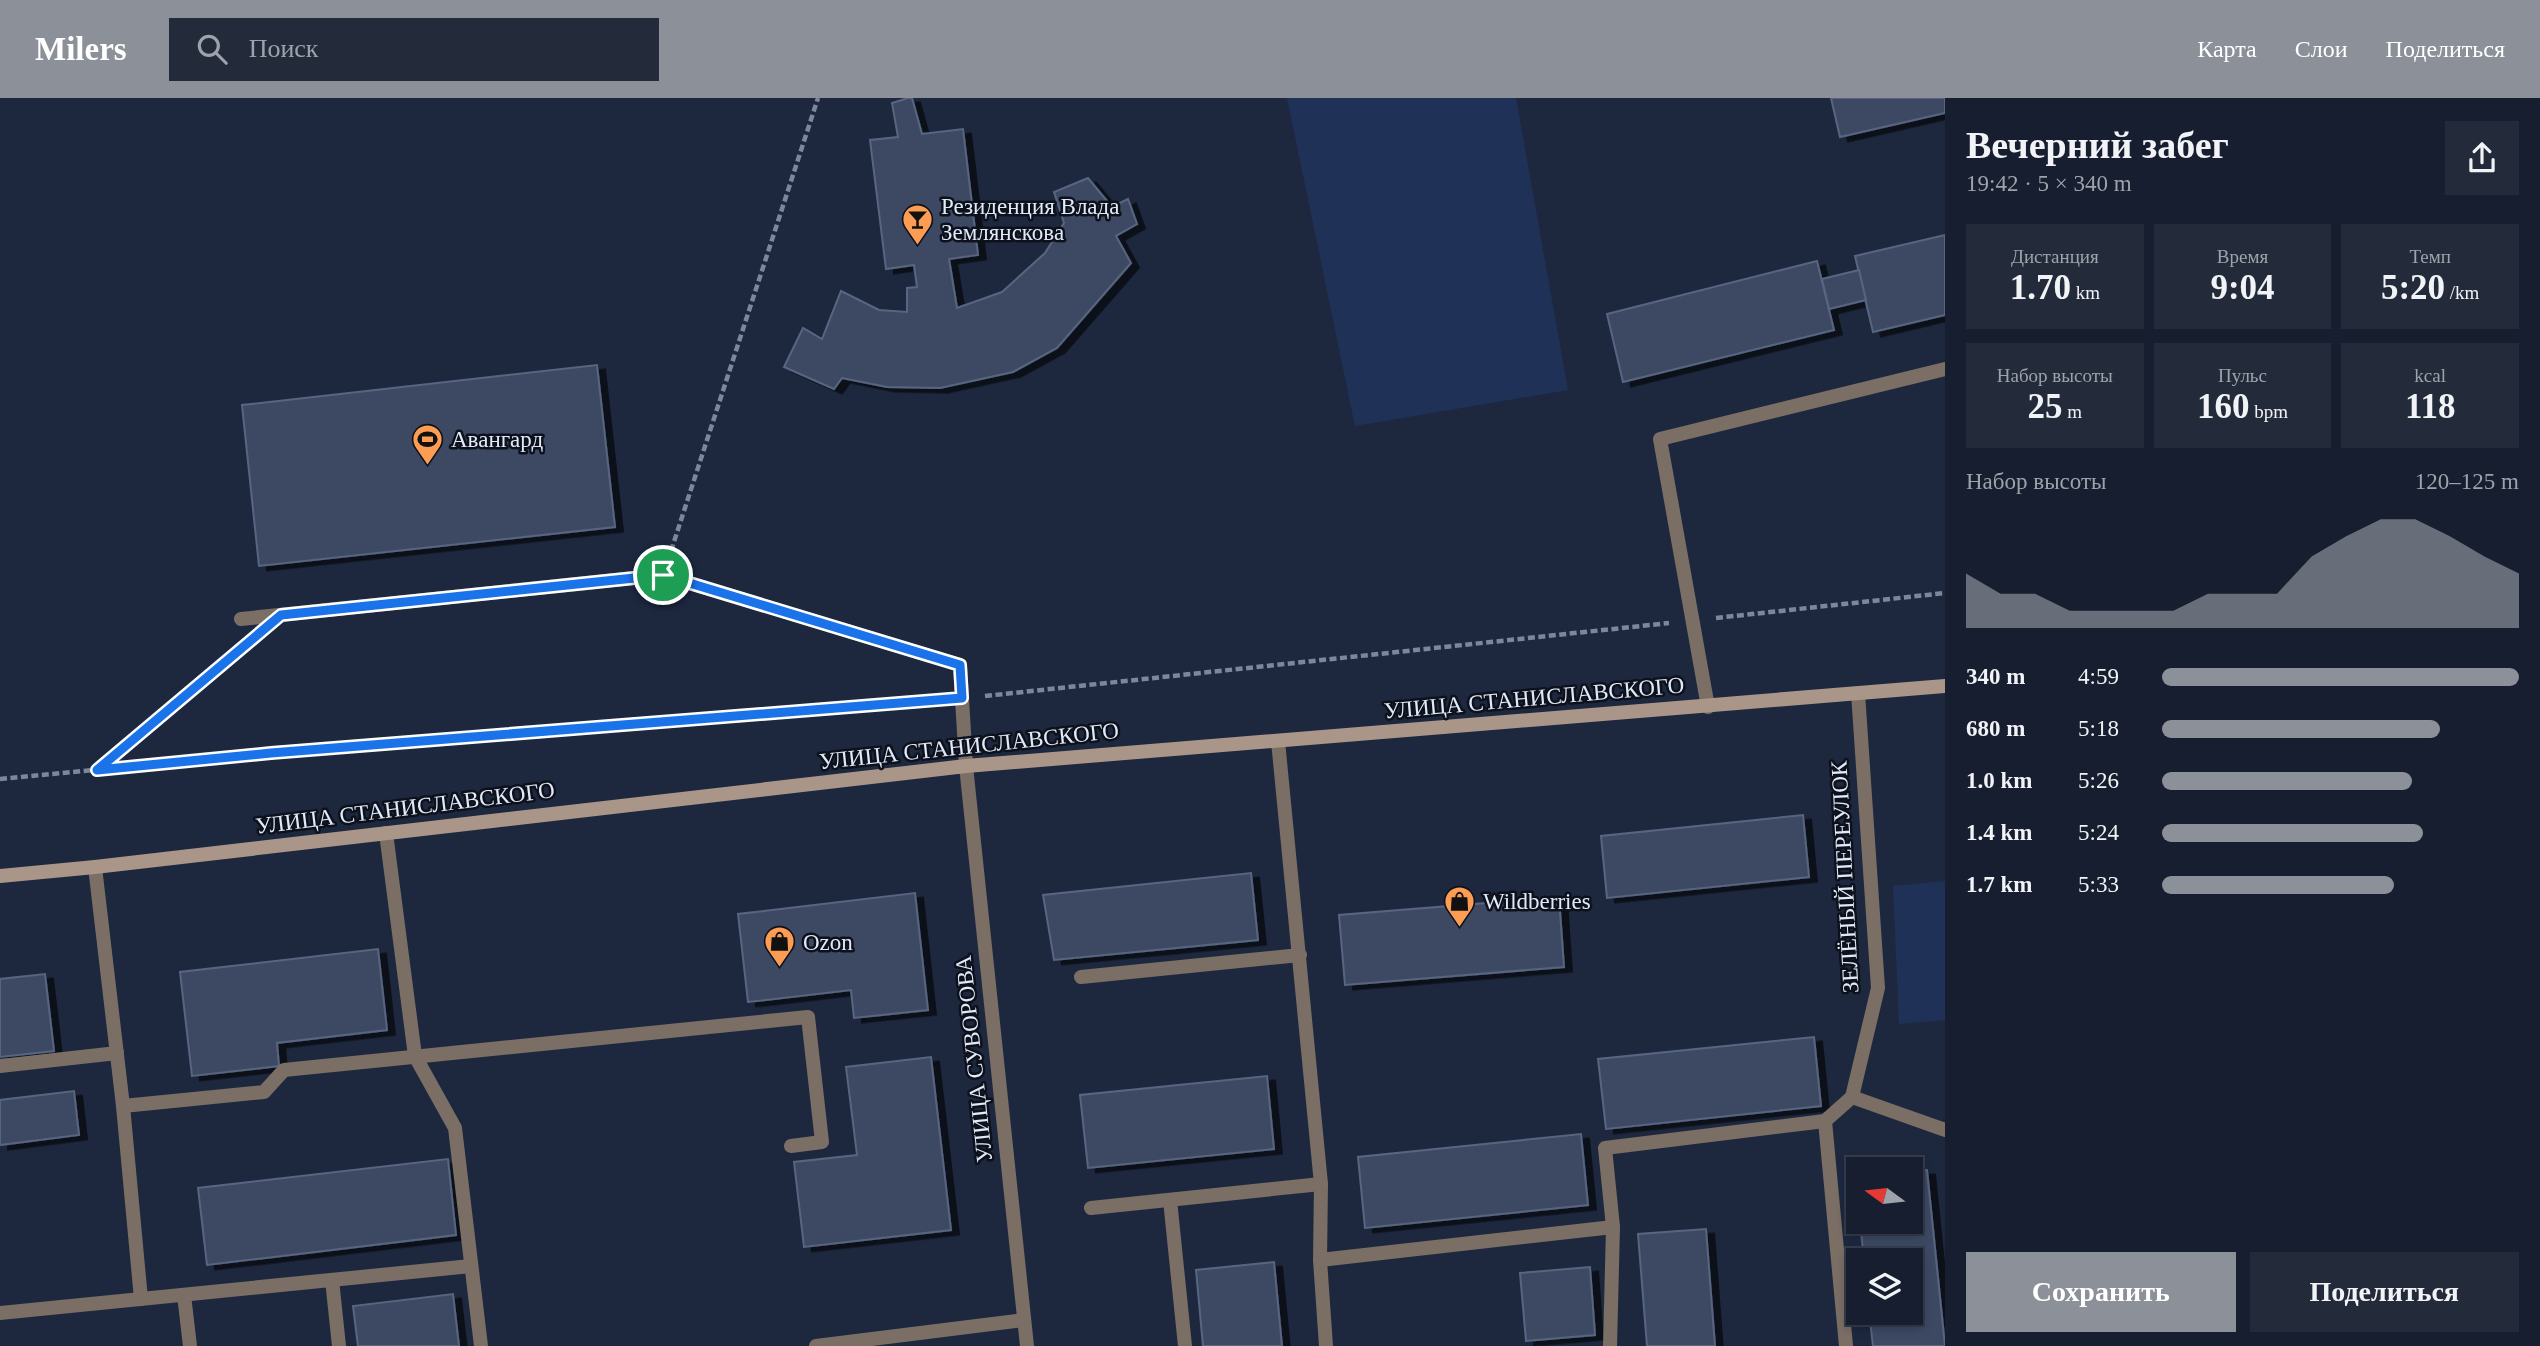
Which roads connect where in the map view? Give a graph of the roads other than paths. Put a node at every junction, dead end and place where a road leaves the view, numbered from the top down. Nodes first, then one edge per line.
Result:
1 (1945, 369) edge
2 (241, 619) dead end
3 (1945, 686) edge
4 (1858, 694) junction
5 (1708, 707) junction
6 (1278, 741) junction
7 (966, 766) junction
8 (386, 833) junction
9 (95, 867) junction
10 (0, 876) edge
11 (1300, 955) junction
12 (1081, 977) dead end
13 (117, 1053) junction
14 (415, 1056) junction
15 (0, 1066) edge
16 (1852, 1097) junction
17 (123, 1106) junction
18 (1825, 1121) junction
19 (1945, 1130) edge
20 (790, 1146) dead end
21 (1321, 1184) junction
22 (1170, 1200) junction
23 (1091, 1208) dead end
24 (1613, 1227) junction
25 (1320, 1260) junction
26 (471, 1266) junction
27 (332, 1280) junction
28 (184, 1295) junction
29 (141, 1299) junction
30 (0, 1313) edge
31 (1024, 1320) junction
32 (190, 1346) edge
33 (339, 1346) edge
34 (481, 1346) edge
35 (816, 1346) edge
36 (1027, 1346) edge
37 (1185, 1346) edge
38 (1326, 1346) edge
39 (1610, 1346) edge
40 (1846, 1346) edge

1 - 5 street
2 - 7 street, УЛИЦА СУВОРОВА
3 - 4 main road, УЛИЦА СТАНИСЛАВСКОГО
4 - 5 main road, УЛИЦА СТАНИСЛАВСКОГО
4 - 16 street, ЗЕЛЁНЫЙ ПЕРЕУЛОК
5 - 6 main road, УЛИЦА СТАНИСЛАВСКОГО
6 - 7 main road, УЛИЦА СТАНИСЛАВСКОГО
6 - 11 street
7 - 8 main road, УЛИЦА СТАНИСЛАВСКОГО
7 - 31 street, УЛИЦА СУВОРОВА
8 - 9 main road, УЛИЦА СТАНИСЛАВСКОГО
8 - 14 street
9 - 10 main road, УЛИЦА СТАНИСЛАВСКОГО
9 - 13 street
11 - 12 street
11 - 21 street
13 - 15 street
13 - 17 street
14 - 17 street
14 - 20 street
14 - 26 street
16 - 18 street
16 - 19 street
17 - 29 street
18 - 24 street
18 - 40 street
21 - 22 street
21 - 25 street
22 - 23 street
22 - 37 street
24 - 25 street
24 - 39 street
25 - 38 street
26 - 27 street
26 - 34 street
27 - 28 street
27 - 33 street
28 - 29 street
28 - 32 street
29 - 30 street
31 - 35 street
31 - 36 street, УЛИЦА СУВОРОВА

